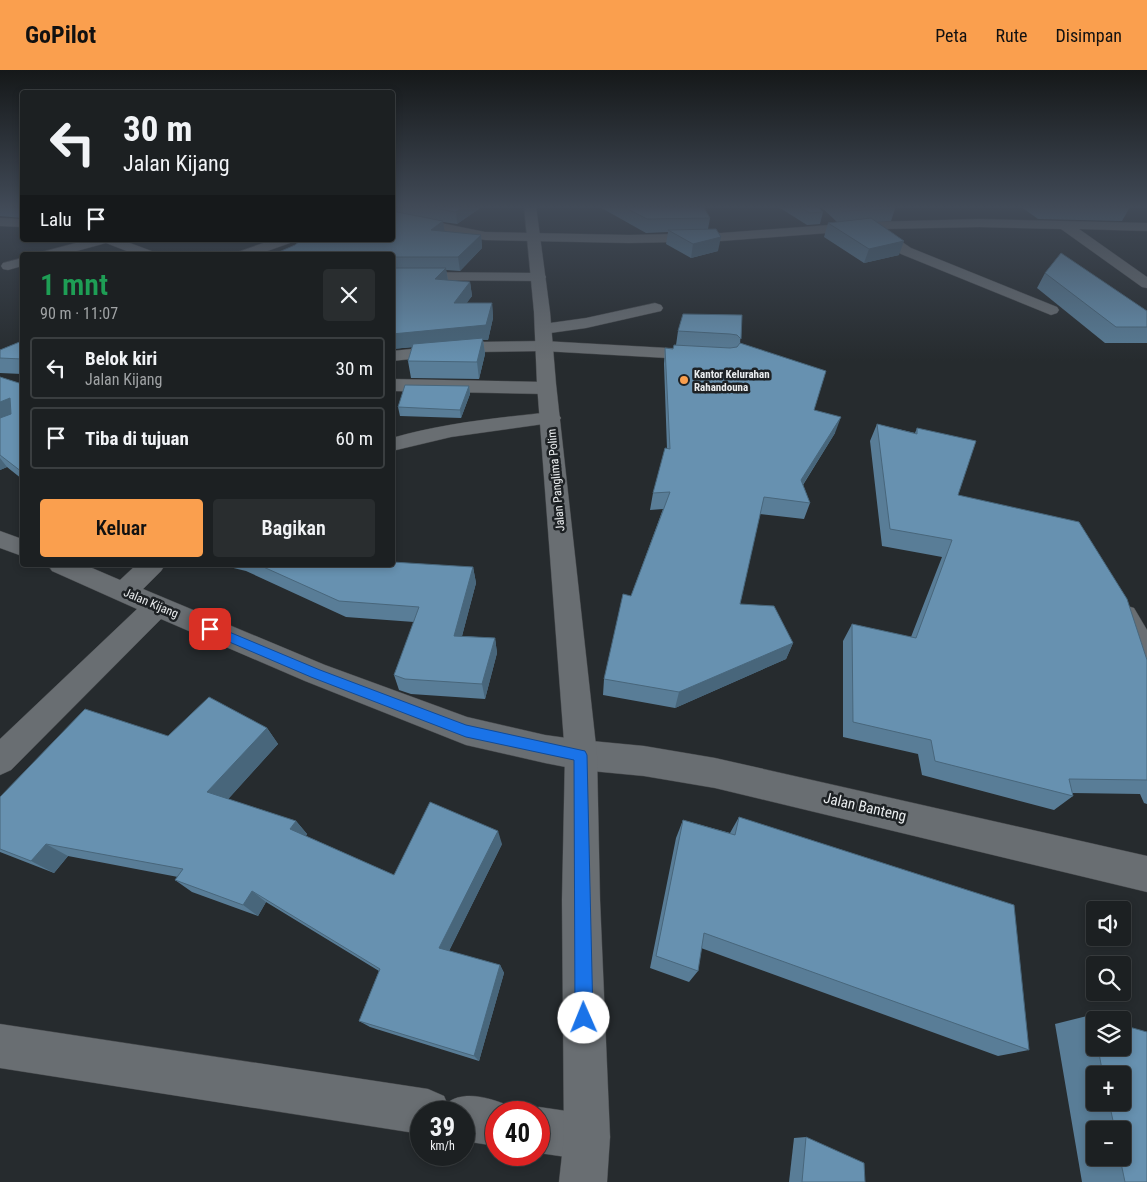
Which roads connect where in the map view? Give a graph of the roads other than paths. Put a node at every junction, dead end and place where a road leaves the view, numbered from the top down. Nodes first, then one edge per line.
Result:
1 (536, 258) edge
2 (923, 258) edge
3 (1110, 258) edge
4 (20, 263) edge
5 (8, 266) dead end
6 (395, 276) edge
7 (539, 277) junction
8 (1147, 284) edge
9 (655, 308) dead end
10 (1051, 310) dead end
11 (543, 337) junction
12 (395, 356) edge
13 (717, 356) edge
14 (395, 385) edge
15 (545, 388) junction
16 (551, 418) junction
17 (395, 445) edge
18 (0, 539) edge
19 (20, 547) edge
20 (66, 567) edge
21 (150, 567) edge
22 (124, 592) junction
23 (1116, 600) edge
24 (157, 606) junction
25 (1147, 655) edge
26 (581, 755) junction
27 (0, 760) edge
28 (1147, 874) edge
29 (0, 1046) edge
30 (410, 1109) edge
31 (550, 1132) edge
32 (587, 1137) junction
33 (583, 1182) edge

1 - 7 street, Jalan Panglima Polim
2 - 10 street
3 - 8 street
4 - 5 street
6 - 7 street
7 - 11 street, Jalan Panglima Polim
9 - 11 street
11 - 12 street
11 - 13 street
11 - 15 street, Jalan Panglima Polim
14 - 15 street
15 - 16 street, Jalan Panglima Polim
16 - 17 street
16 - 26 street, Jalan Panglima Polim
18 - 19 street
20 - 22 street, Jalan Kijang
21 - 22 street
22 - 24 street, Jalan Kijang
23 - 25 street
24 - 26 street, Jalan Kijang
24 - 27 street
26 - 28 street, Jalan Banteng
26 - 32 street, Jalan Panglima Polim
29 - 30 street
31 - 32 street
32 - 33 street, Jalan Panglima Polim

